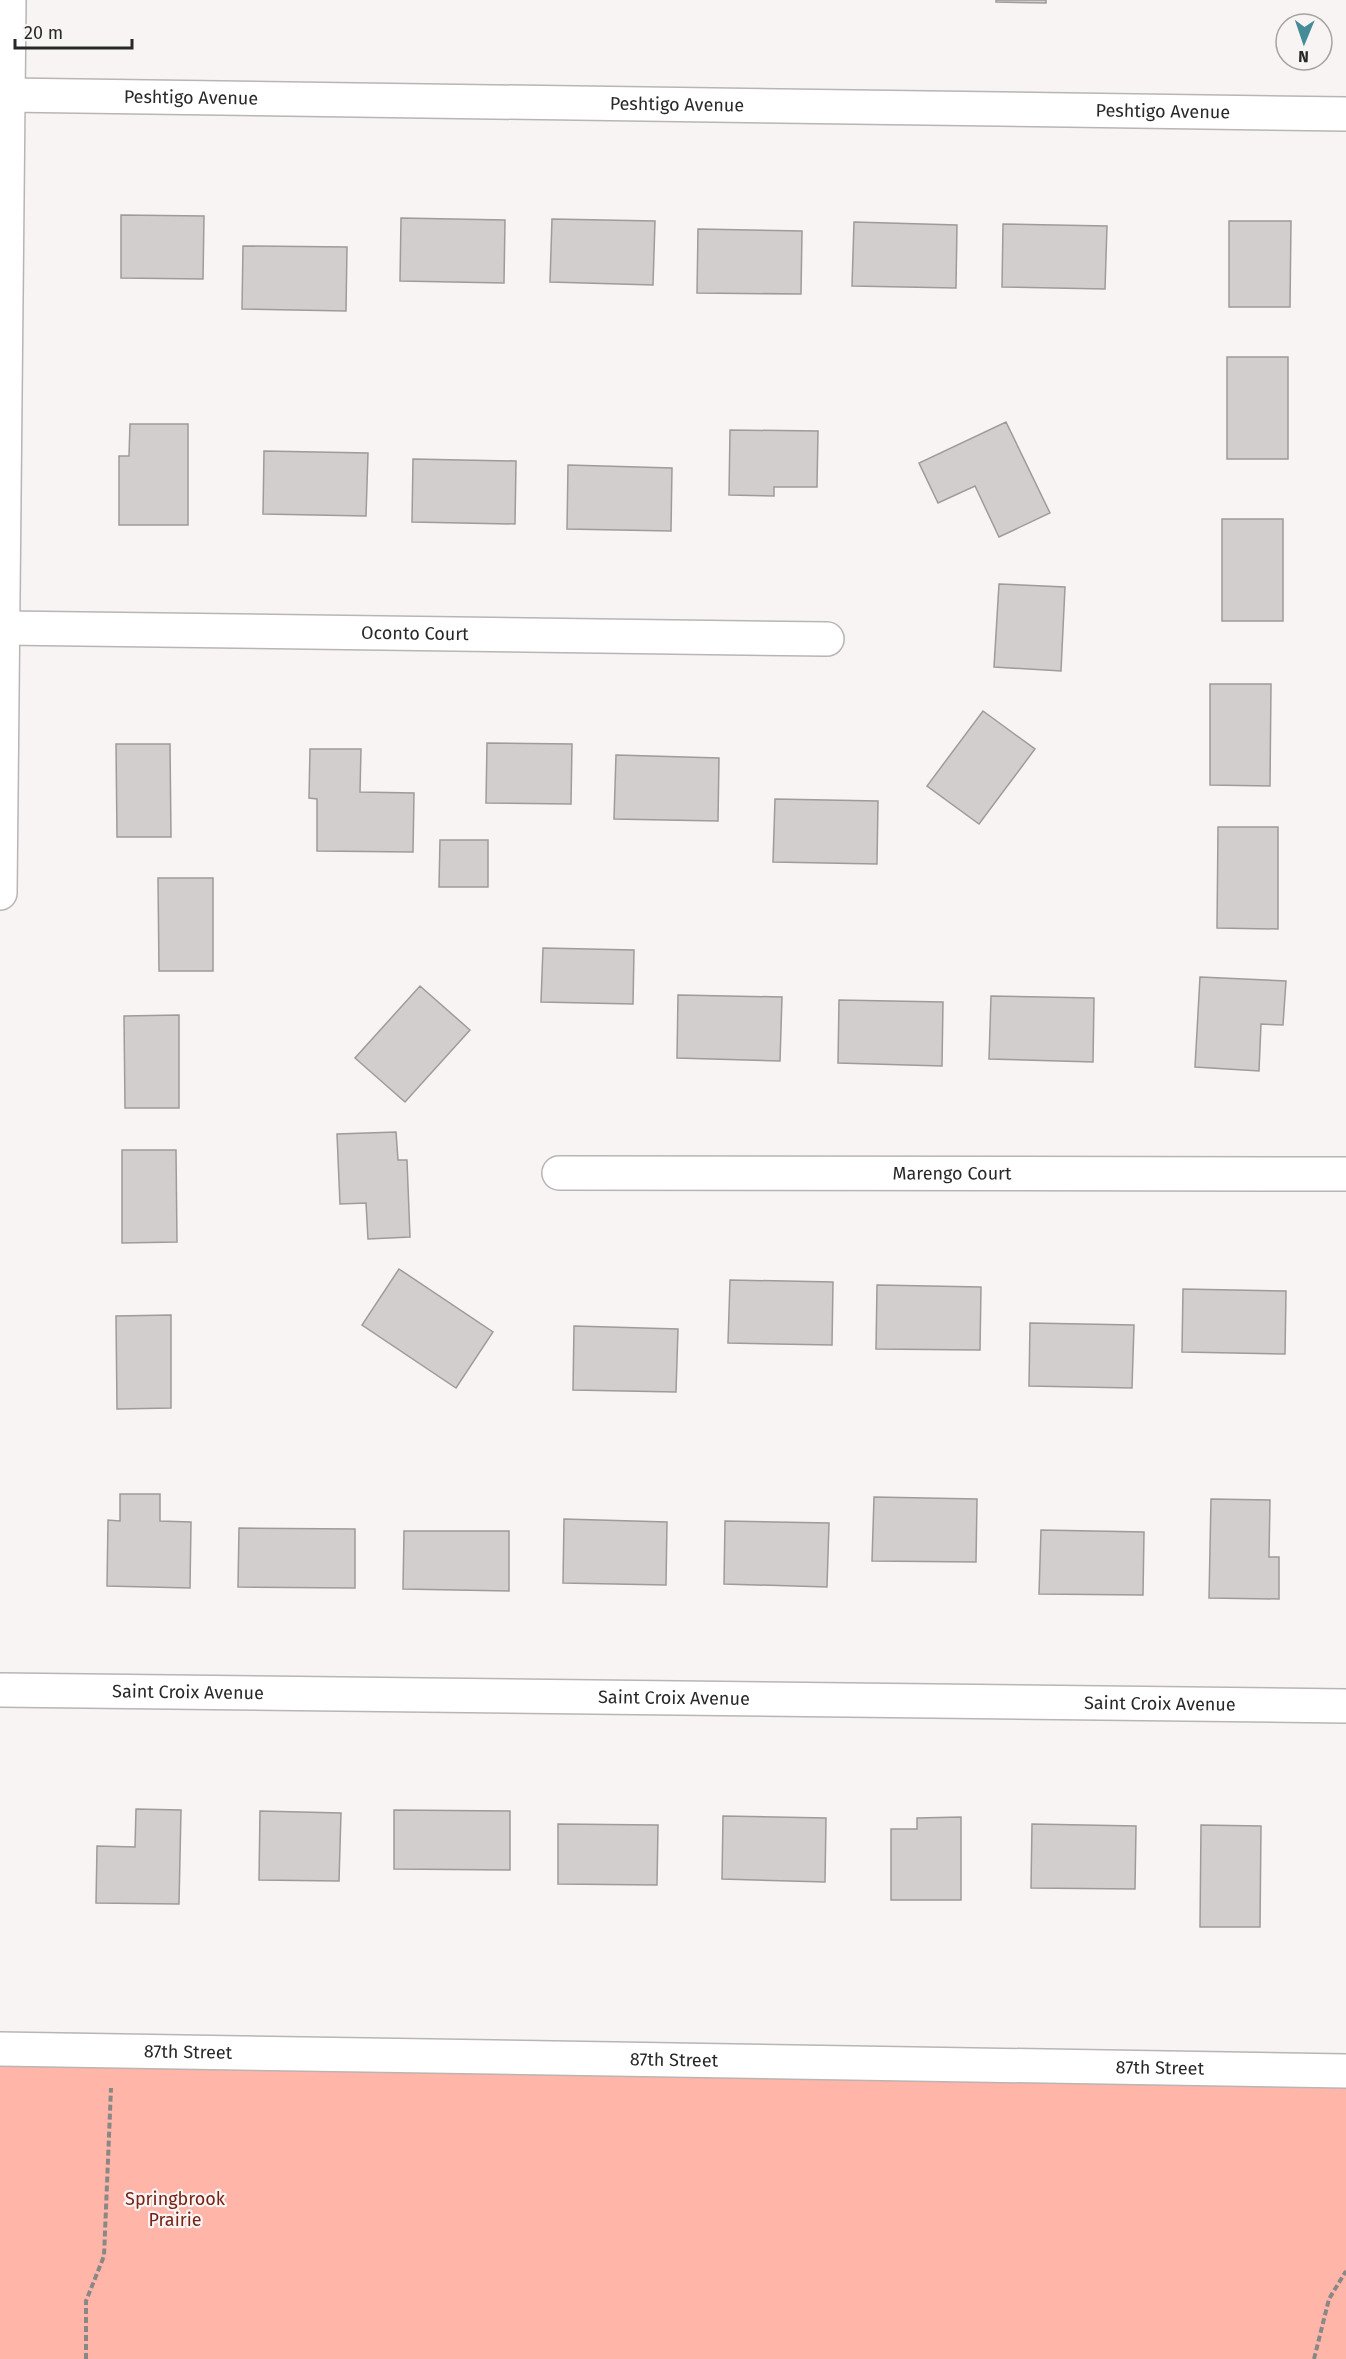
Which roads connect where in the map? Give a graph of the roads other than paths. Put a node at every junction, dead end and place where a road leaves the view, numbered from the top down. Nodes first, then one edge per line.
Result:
1 (9, 0) edge
2 (7, 95) junction
3 (1346, 114) edge
4 (4, 628) junction
5 (827, 639) dead end
6 (0, 893) edge
7 (559, 1173) dead end
8 (1346, 1174) edge
9 (0, 1690) edge
10 (1346, 1706) edge
11 (0, 2049) edge
12 (1346, 2071) edge

1 - 2 street
2 - 3 street, Peshtigo Avenue
2 - 4 street
4 - 5 street, Oconto Court
4 - 6 street
7 - 8 street, Marengo Court
9 - 10 street, Saint Croix Avenue
11 - 12 street, 87th Street

